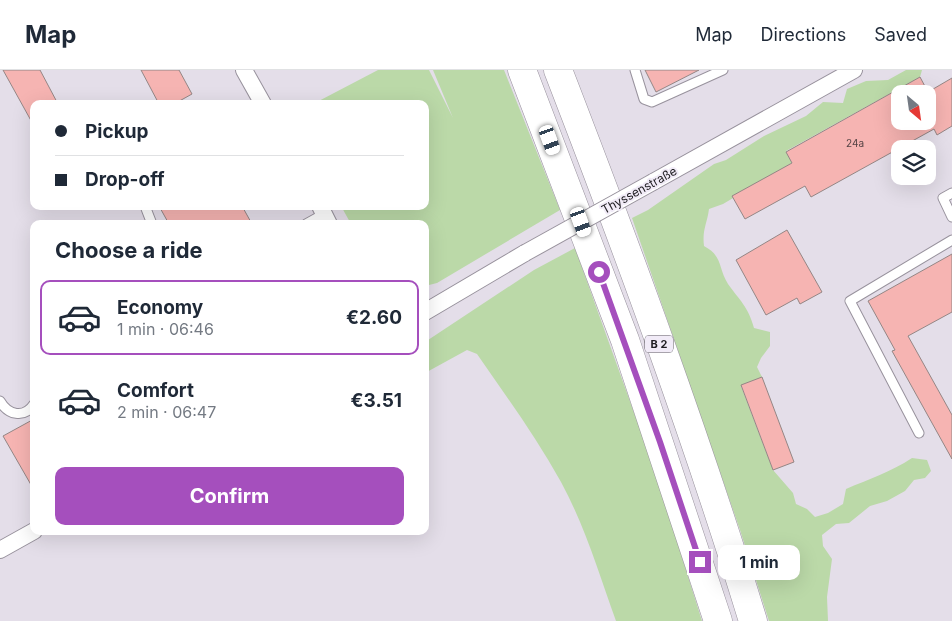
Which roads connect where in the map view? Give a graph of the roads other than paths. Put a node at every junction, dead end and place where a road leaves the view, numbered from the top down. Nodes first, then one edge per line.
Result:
1 (244, 70) edge
2 (522, 70) edge
3 (558, 70) edge
4 (635, 70) edge
5 (723, 70) edge
6 (854, 70) edge
7 (261, 100) edge
8 (952, 193) edge
9 (952, 218) edge
10 (952, 240) edge
11 (429, 310) edge
12 (0, 401) edge
13 (30, 410) edge
14 (919, 433) dead end
15 (30, 533) edge
16 (0, 550) edge
17 (718, 621) edge
18 (752, 621) edge

1 - 7 street
2 - 17 highway, B 2
3 - 18 highway, B 2
4 - 5 lane
6 - 11 street, Thyssenstraße, bridge
8 - 9 lane
10 - 14 lane
12 - 13 lane
15 - 16 street

